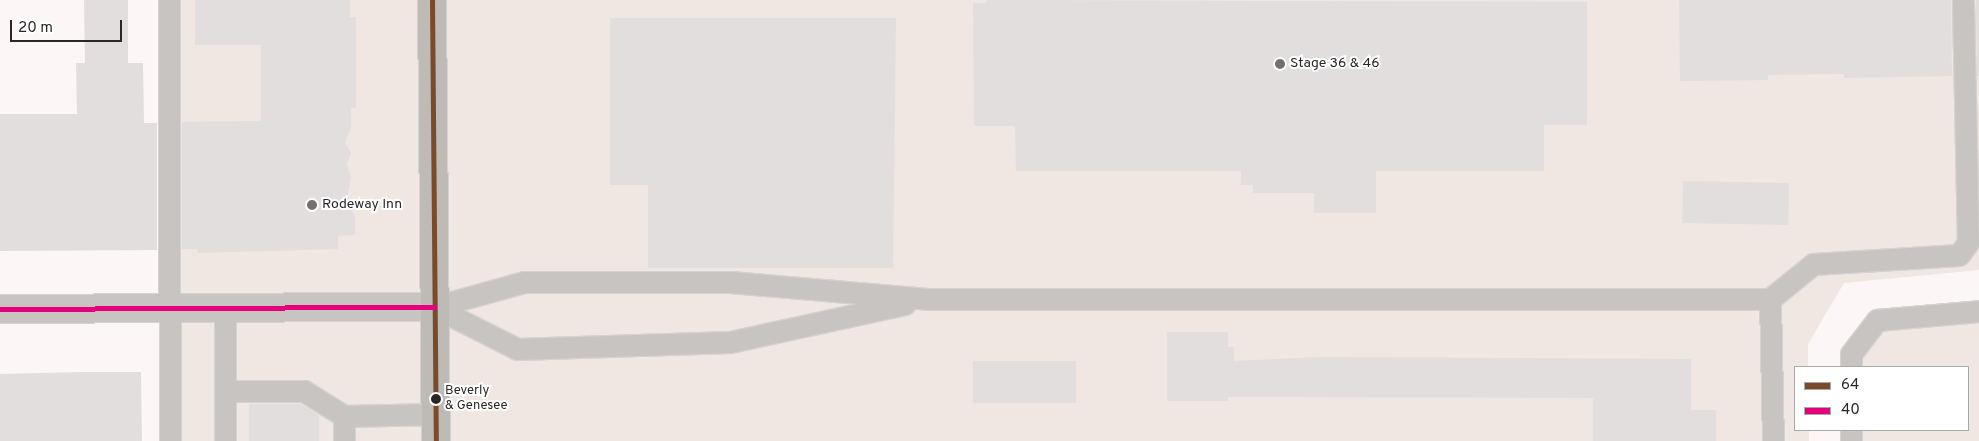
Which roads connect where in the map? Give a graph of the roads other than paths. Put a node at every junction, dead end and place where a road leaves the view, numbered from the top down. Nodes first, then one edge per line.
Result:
1 (169, 0) edge
2 (432, 0) edge
3 (1963, 0) edge
4 (927, 299) junction
5 (1770, 299) junction
6 (434, 307) junction
7 (172, 308) junction
8 (225, 308) junction
9 (0, 309) edge
10 (1979, 312) edge
11 (1851, 366) edge
12 (225, 391) junction
13 (436, 414) junction
14 (344, 416) junction
15 (170, 441) edge
16 (225, 441) edge
17 (344, 441) edge
18 (436, 441) edge
19 (1772, 441) edge

1 - 7 lane
2 - 6 main road
3 - 5 lane
4 - 5 lane
4 - 6 lane
4 - 6 lane
5 - 19 lane
6 - 8 street
6 - 13 main road
7 - 8 street
7 - 9 street
7 - 15 lane
8 - 12 lane
10 - 11 lane
12 - 14 lane
12 - 16 lane
13 - 14 lane
13 - 18 main road
14 - 17 lane

